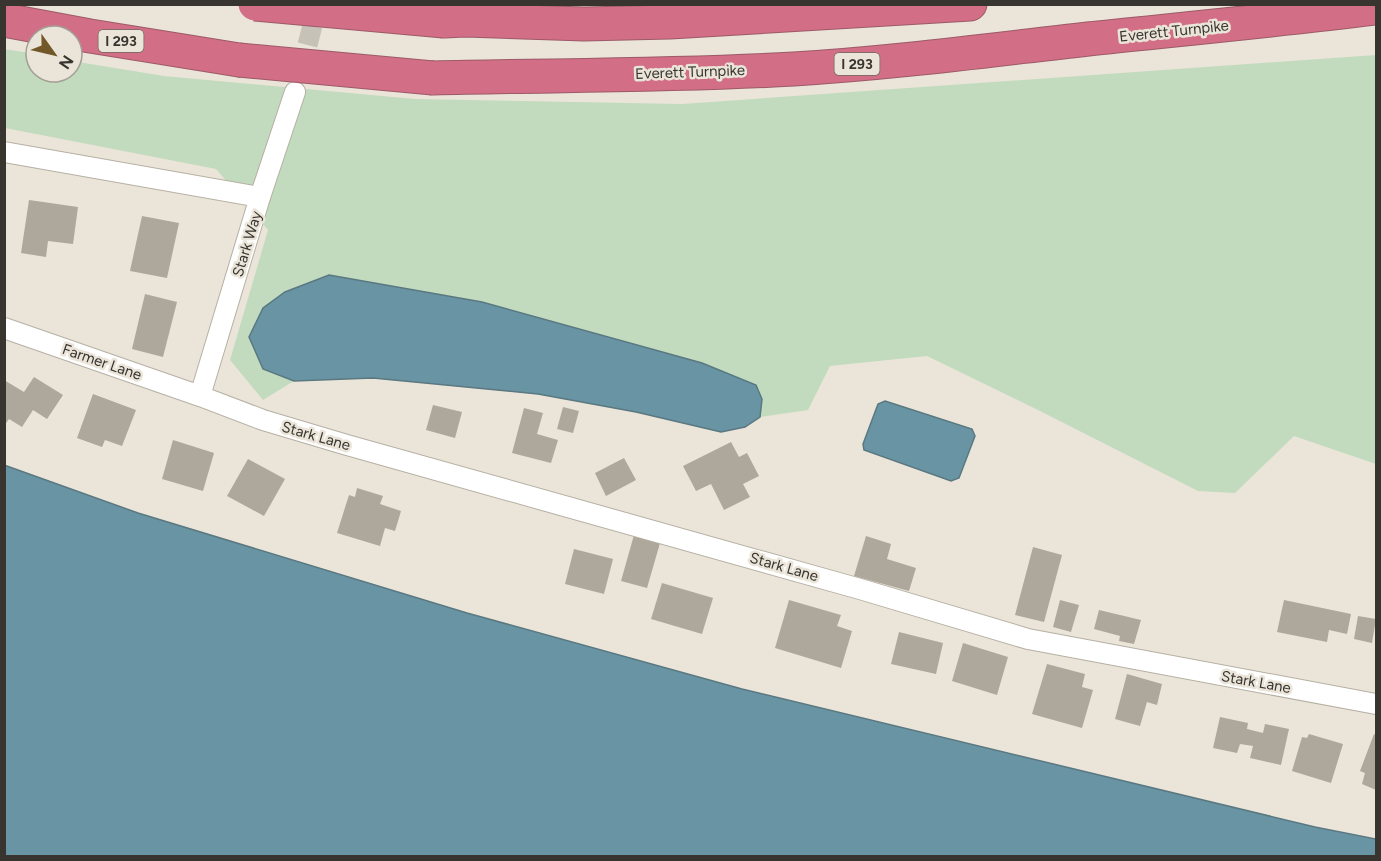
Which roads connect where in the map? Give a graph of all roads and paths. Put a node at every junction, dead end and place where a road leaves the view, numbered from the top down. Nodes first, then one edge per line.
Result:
1 (255, 4) edge
2 (970, 4) edge
3 (1377, 8) edge
4 (674, 13) edge
5 (4, 20) edge
6 (1280, 20) junction
7 (1377, 22) edge
8 (295, 92) tunnel mouth
9 (4, 152) edge
10 (260, 197) junction
11 (4, 328) edge
12 (200, 396) junction
13 (1377, 704) edge

1 - 4 highway, bridge
2 - 4 highway
3 - 6 highway, Everett Turnpike / I 293
5 - 6 highway, Everett Turnpike / I 293, bridge
6 - 7 highway
8 - 10 street, Stark Way
9 - 10 street
10 - 12 street, Stark Way
11 - 12 street, Farmer Lane
12 - 13 street, Stark Lane

